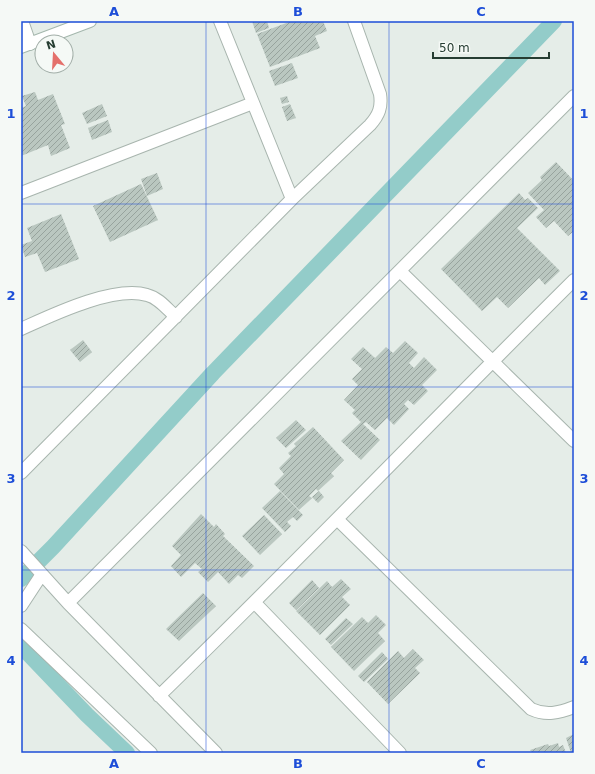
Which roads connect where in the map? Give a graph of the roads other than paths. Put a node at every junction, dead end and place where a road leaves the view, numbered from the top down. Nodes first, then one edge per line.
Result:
1 (22, 21) edge
2 (90, 21) edge
3 (220, 21) edge
4 (354, 21) edge
5 (26, 45) edge
6 (574, 96) edge
7 (253, 103) junction
8 (21, 193) edge
9 (292, 199) junction
10 (400, 271) junction
11 (574, 280) edge
12 (176, 317) junction
13 (21, 329) edge
14 (493, 361) junction
15 (574, 441) edge
16 (21, 473) edge
17 (337, 519) junction
18 (24, 555) edge
19 (40, 572) junction
20 (255, 602) junction
21 (68, 603) junction
22 (21, 606) edge
23 (21, 629) edge
24 (159, 696) junction
25 (574, 707) edge
26 (151, 753) edge
27 (216, 753) edge
28 (400, 753) edge

1 - 5 street
2 - 5 street
3 - 7 street
4 - 9 street
6 - 10 street
7 - 8 street
7 - 9 street
9 - 12 street
10 - 14 street
10 - 21 street
11 - 14 street
12 - 13 street
12 - 16 street
14 - 15 street
14 - 17 street
17 - 20 street
17 - 25 street
18 - 19 street
19 - 21 street
19 - 22 street
20 - 24 street
20 - 28 street
21 - 24 street
23 - 26 street
24 - 27 street

